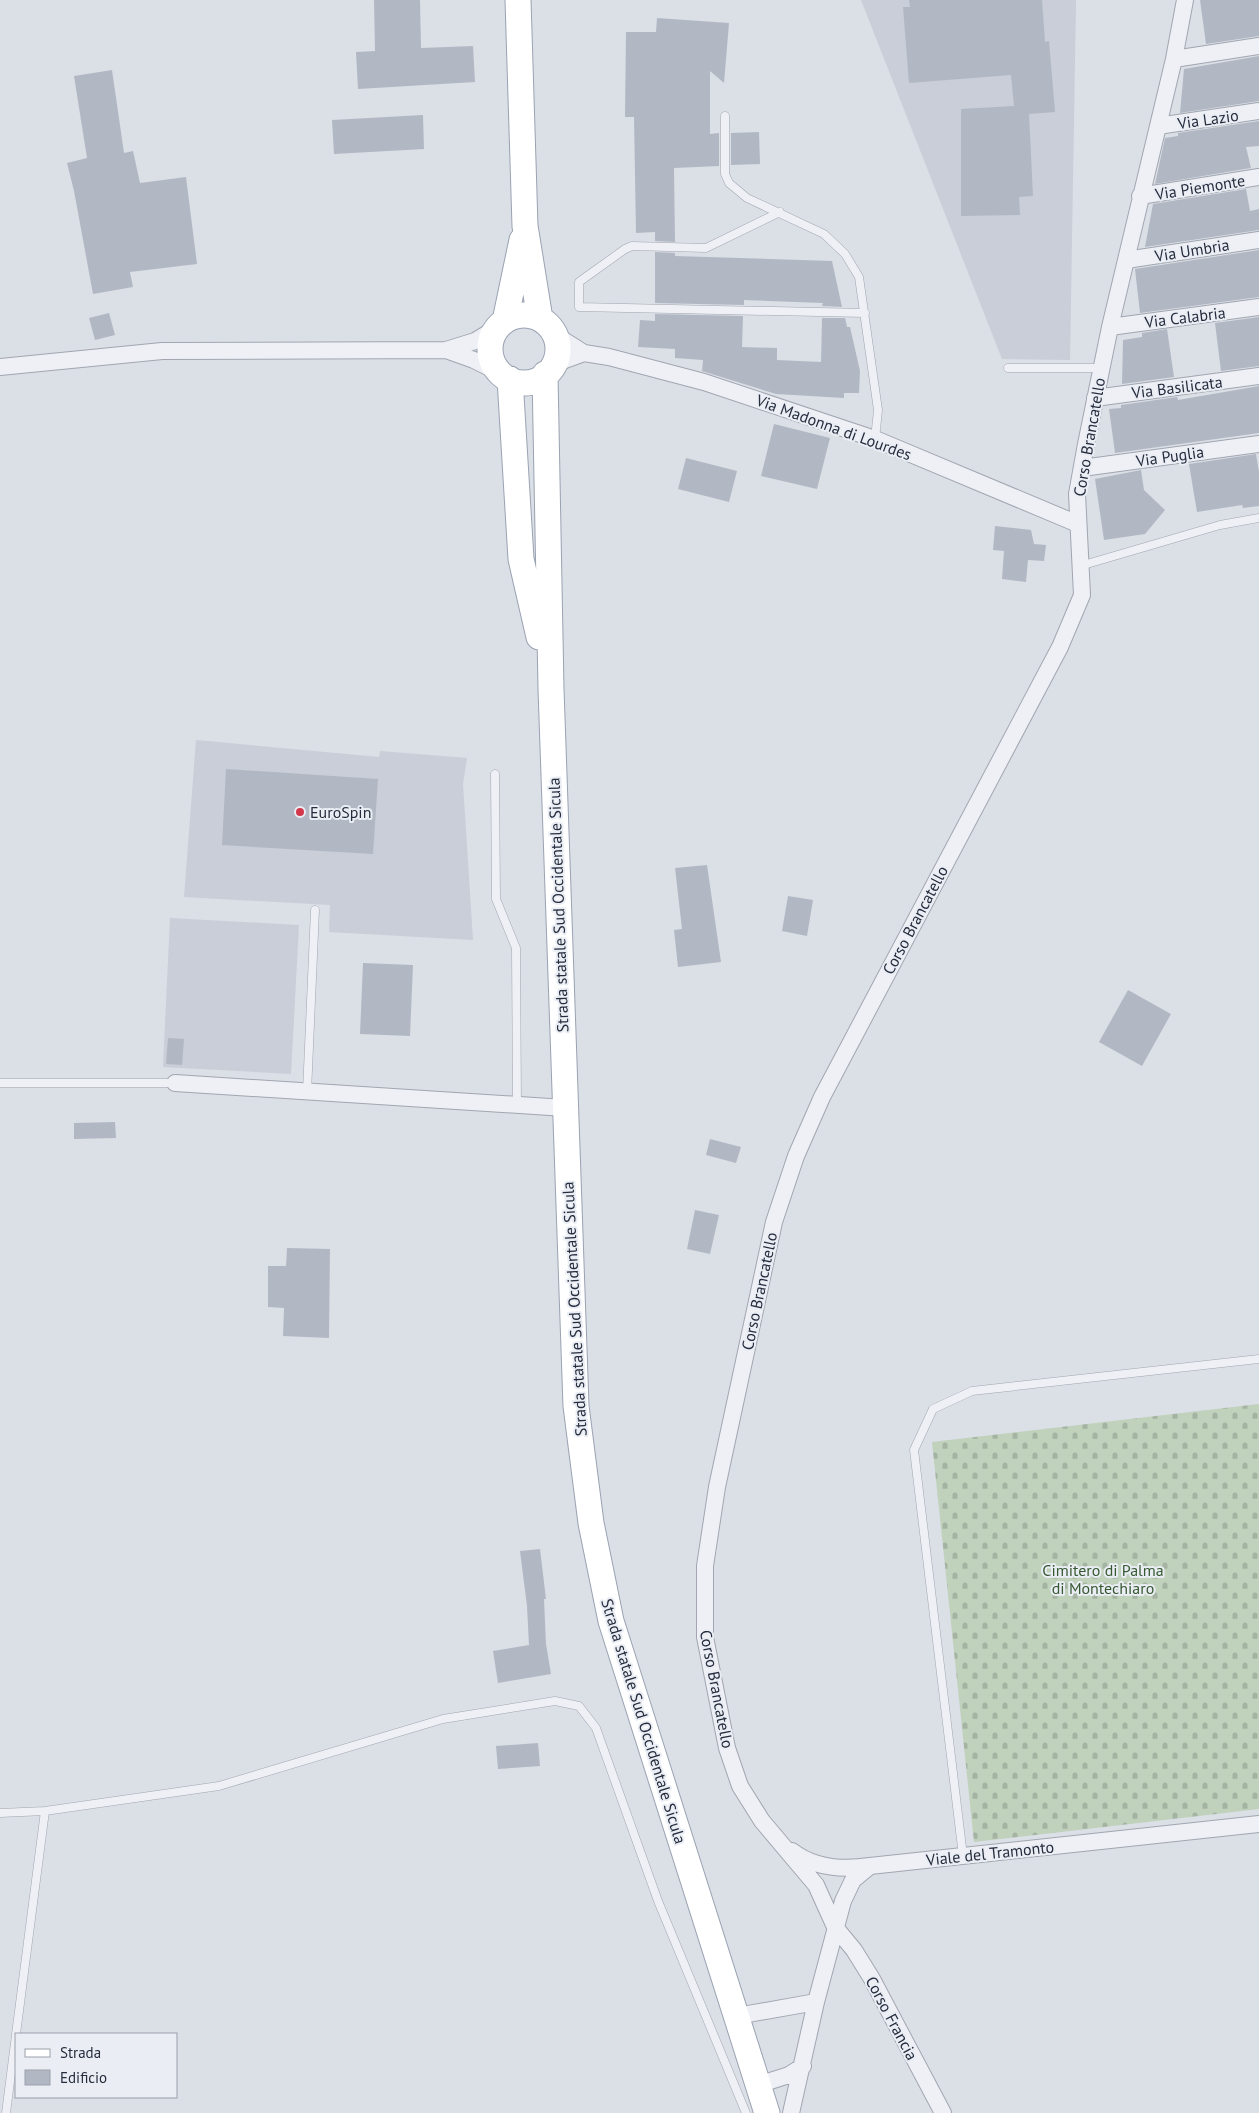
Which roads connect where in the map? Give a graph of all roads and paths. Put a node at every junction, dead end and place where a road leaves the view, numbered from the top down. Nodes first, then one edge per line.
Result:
1 (518, 0) edge
2 (1185, 0) edge
3 (1259, 46) edge
4 (1174, 59) junction
5 (1259, 111) edge
6 (725, 116) dead end
7 (1158, 126) junction
8 (1259, 177) edge
9 (1140, 196) junction
10 (780, 212) junction
11 (524, 226) junction
12 (1259, 240) edge
13 (1126, 260) junction
14 (1259, 307) edge
15 (865, 313) junction
16 (501, 324) junction
17 (547, 327) junction
18 (1110, 327) junction
19 (446, 350) junction
20 (584, 353) junction
21 (0, 367) edge
22 (1008, 368) dead end
23 (1101, 368) junction
24 (550, 369) junction
25 (1259, 376) edge
26 (507, 377) junction
27 (1095, 398) junction
28 (875, 439) junction
29 (1259, 444) edge
30 (1082, 468) junction
31 (1259, 518) edge
32 (1078, 524) junction
33 (1080, 566) junction
34 (551, 690) junction
35 (495, 774) dead end
36 (315, 910) dead end
37 (0, 1083) edge
38 (175, 1083) joint
39 (307, 1092) junction
40 (518, 1105) junction
41 (565, 1108) junction
42 (1259, 1358) edge
43 (45, 1811) junction
44 (0, 1812) edge
45 (1259, 1824) edge
46 (775, 1838) junction
47 (963, 1856) junction
48 (870, 1866) junction
49 (836, 1927) junction
50 (816, 2002) junction
51 (737, 2016) junction
52 (16, 2033) edge
53 (15, 2043) edge
54 (803, 2066) junction
55 (758, 2085) junction
56 (6, 2113) edge
57 (746, 2113) edge
58 (767, 2113) edge
59 (792, 2113) edge
60 (943, 2113) edge

1 - 11 main road, Strada statale Sud Occidentale Sicula
2 - 4 street, Corso Brancatello
3 - 4 street
4 - 7 street, Corso Brancatello
5 - 7 street, Via Lazio
6 - 10 lane
7 - 9 street, Corso Brancatello
8 - 9 street, Via Piemonte
9 - 13 street, Corso Brancatello
10 - 15 lane
10 - 15 lane
11 - 16 main road, Strada statale Sud Occidentale Sicula
11 - 17 main road, Strada statale Sud Occidentale Sicula
12 - 13 street, Via Umbria
13 - 18 street, Corso Brancatello
14 - 18 street, Via Calabria
15 - 28 lane
16 - 17 main road
16 - 19 street
16 - 26 main road, Strada statale Sud Occidentale Sicula
17 - 20 street, Via Madonna di Lourdes
17 - 24 main road, Strada statale Sud Occidentale Sicula
18 - 23 street, Corso Brancatello
19 - 21 street
19 - 26 street
20 - 24 street, Via Madonna di Lourdes
20 - 28 street, Via Madonna di Lourdes
22 - 23 lane
23 - 27 street, Corso Brancatello
24 - 26 main road
24 - 34 main road, Strada statale Sud Occidentale Sicula
25 - 27 street, Via Basilicata
26 - 34 main road, Strada statale Sud Occidentale Sicula
27 - 30 street, Corso Brancatello
28 - 32 street, Via Madonna di Lourdes
29 - 30 street, Via Puglia
30 - 32 street, Corso Brancatello
31 - 33 lane
32 - 33 street, Corso Brancatello
33 - 46 street, Corso Brancatello
34 - 41 main road, Strada statale Sud Occidentale Sicula
35 - 40 lane
36 - 39 lane
37 - 38 lane
38 - 39 street
39 - 40 street
40 - 41 street
41 - 51 main road, Strada statale Sud Occidentale Sicula
42 - 47 lane
43 - 44 lane
43 - 52 lane
43 - 57 lane
45 - 47 street, Viale del Tramonto
46 - 48 street, Viale del Tramonto
46 - 49 street, Corso Francia
47 - 48 street, Viale del Tramonto
48 - 49 street
49 - 50 street
49 - 60 street, Corso Francia
50 - 51 street
50 - 54 street
51 - 55 main road, Strada statale Sud Occidentale Sicula
53 - 56 lane
54 - 55 street
54 - 59 street
55 - 58 main road, Strada statale Sud Occidentale Sicula

